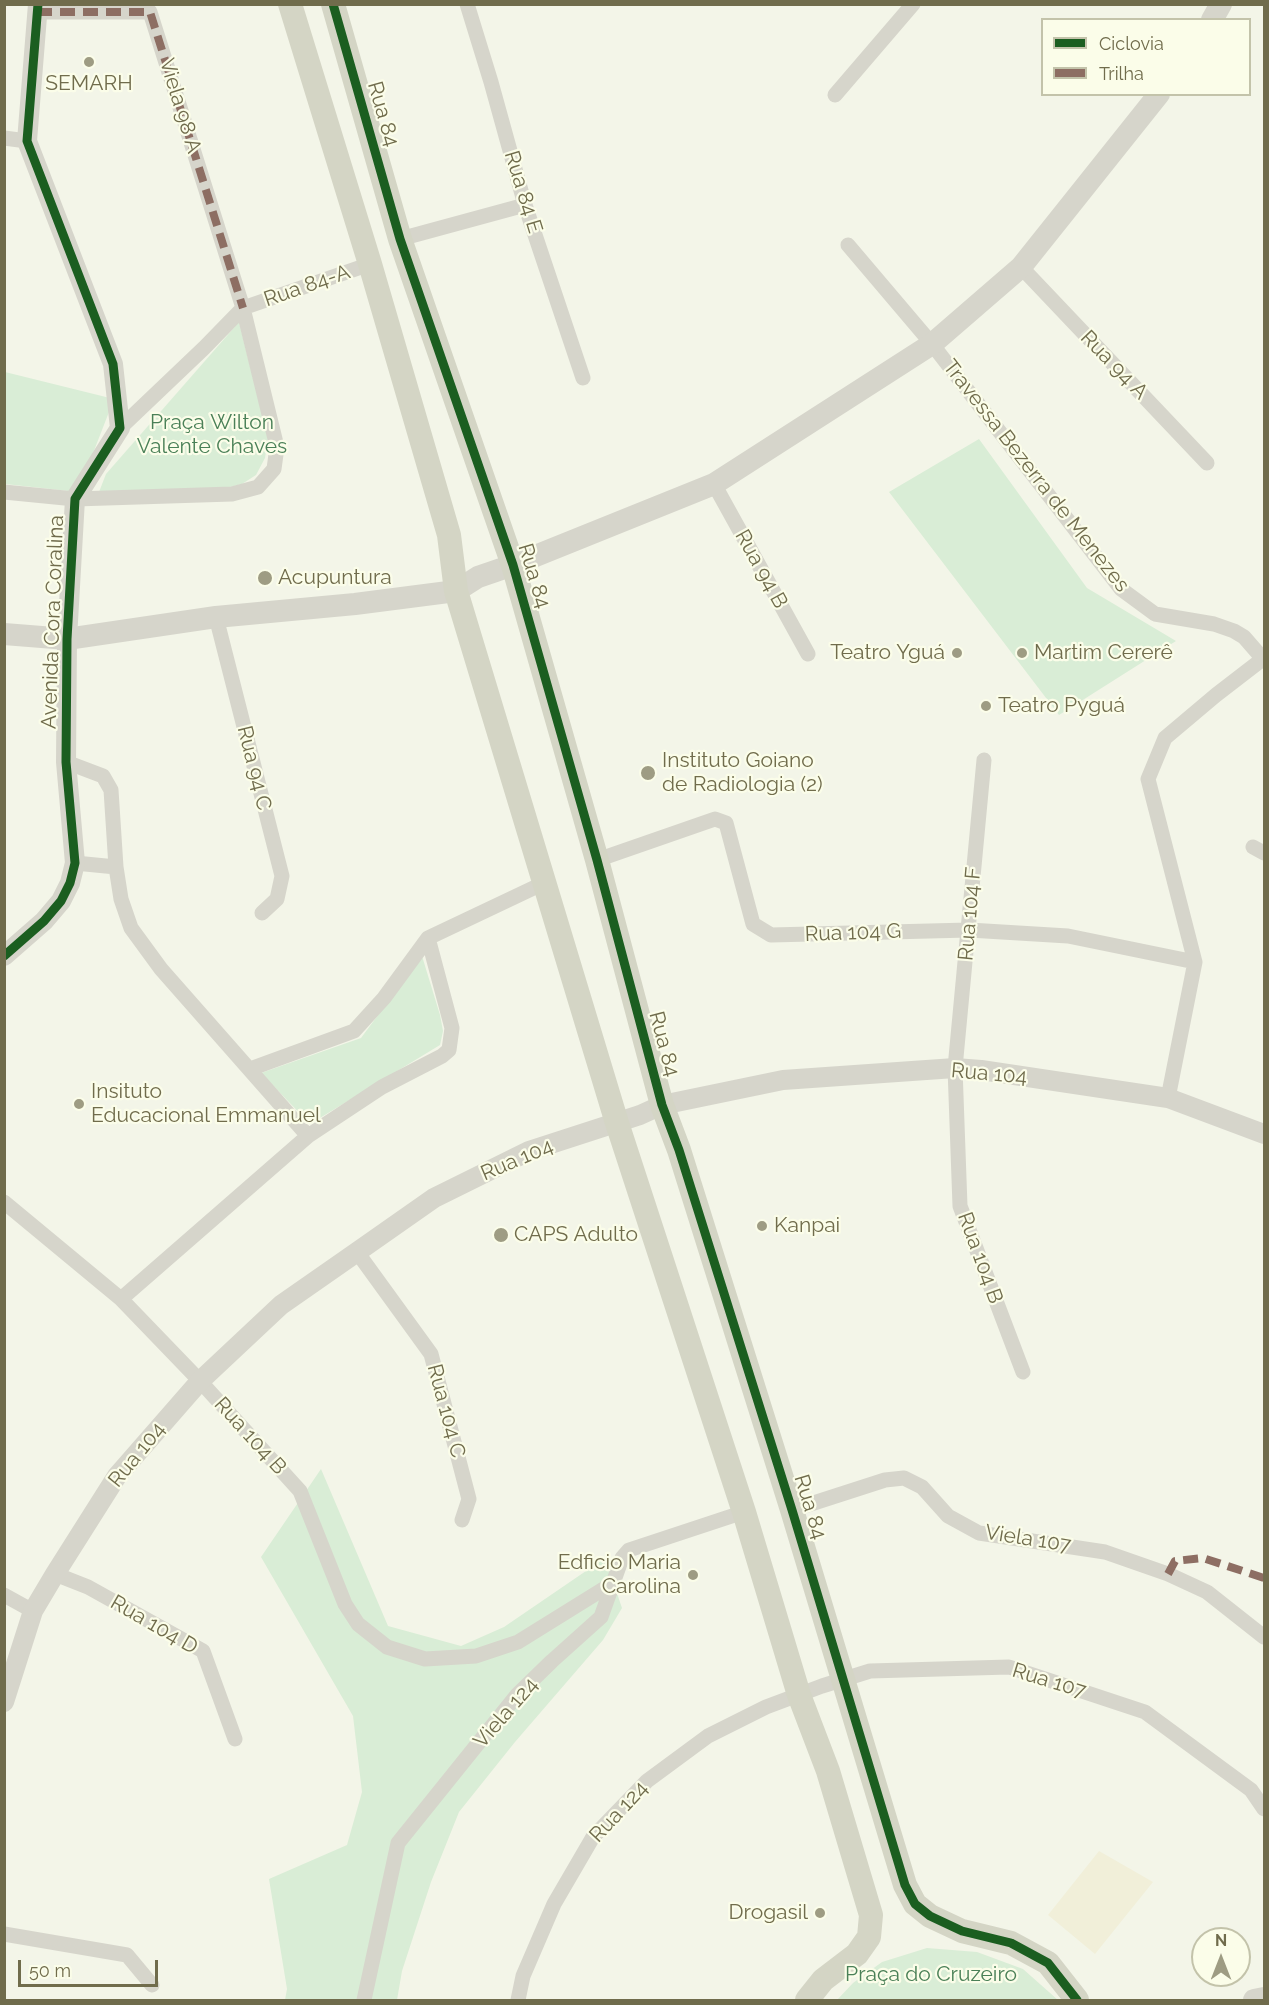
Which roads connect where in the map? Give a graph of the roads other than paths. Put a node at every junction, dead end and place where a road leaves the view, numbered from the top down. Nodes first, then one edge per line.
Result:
1 (290, 4) edge
2 (333, 4) edge
3 (467, 4) edge
4 (913, 4) edge
5 (1221, 4) edge
6 (38, 8) edge
7 (1213, 18) edge
8 (835, 95) dead end
9 (1157, 96) edge
10 (4, 138) edge
11 (27, 141) junction
12 (525, 205) junction
13 (400, 239) junction
14 (848, 245) dead end
15 (370, 264) junction
16 (1021, 267) junction
17 (243, 308) junction
18 (932, 344) junction
19 (583, 378) dead end
20 (120, 428) junction
21 (1207, 463) dead end
22 (714, 484) junction
23 (4, 492) edge
24 (75, 499) junction
25 (513, 565) junction
26 (456, 591) junction
27 (216, 617) junction
28 (4, 634) edge
29 (67, 639) junction
30 (807, 654) dead end
31 (1264, 659) edge
32 (984, 760) dead end
33 (66, 762) junction
34 (597, 860) junction
35 (75, 863) junction
36 (116, 867) junction
37 (544, 883) junction
38 (262, 913) dead end
39 (969, 930) junction
40 (428, 938) junction
41 (4, 956) edge
42 (1195, 962) junction
43 (955, 1068) junction
44 (250, 1069) junction
45 (1168, 1098) junction
46 (662, 1105) junction
47 (617, 1123) junction
48 (1264, 1134) edge
49 (308, 1136) junction
50 (4, 1202) edge
51 (357, 1252) junction
52 (121, 1299) junction
53 (1023, 1372) dead end
54 (200, 1381) junction
55 (792, 1510) junction
56 (744, 1512) junction
57 (462, 1520) dead end
58 (55, 1574) junction
59 (613, 1583) junction
60 (4, 1595) edge
61 (33, 1611) junction
62 (1264, 1637) edge
63 (845, 1679) junction
64 (799, 1695) junction
65 (4, 1702) edge
66 (235, 1739) dead end
67 (1264, 1809) edge
68 (4, 1934) edge
69 (152, 1984) dead end
70 (1264, 1998) edge
71 (364, 2001) edge
72 (518, 2001) edge
73 (807, 2001) edge
74 (1077, 2001) edge
75 (1254, 2001) edge

1 - 15 main road
2 - 13 main road, Rua 84
3 - 12 street, Rua 84 E
4 - 8 street
5 - 7 main road
6 - 11 street
6 - 17 street, Viela 98 A
9 - 16 main road
10 - 11 street
11 - 20 street
12 - 13 street
12 - 19 street, Rua 84 E
13 - 25 main road, Rua 84
14 - 18 street, Travessa Bezerra de Menezes
15 - 17 street, Rua 84-A
15 - 26 main road
16 - 18 main road
16 - 21 street, Rua 94 A
17 - 20 street
17 - 24 street
18 - 22 main road
18 - 31 street, Travessa Bezerra de Menezes
20 - 24 street, Avenida Cora Coralina
22 - 25 main road
22 - 30 street, Rua 94 B
23 - 24 street
24 - 29 street, Avenida Cora Coralina
25 - 26 main road
25 - 34 main road, Rua 84
26 - 27 main road
26 - 37 main road
27 - 29 main road
27 - 38 street, Rua 94 C
28 - 29 main road
29 - 33 street, Avenida Cora Coralina
31 - 42 street, Travessa Bezerra de Menezes
32 - 39 street, Rua 104 F
33 - 35 street, Avenida Cora Coralina
33 - 36 street
34 - 39 street, Rua 104 G
34 - 46 main road, Rua 84
35 - 36 street
35 - 41 street, Avenida Cora Coralina
36 - 44 street
37 - 40 street
37 - 47 main road
39 - 42 street, Rua 104 G
39 - 43 street, Rua 104 F
40 - 44 street
40 - 49 street
42 - 45 street, Travessa Bezerra de Menezes
43 - 45 street, Rua 104
43 - 46 street, Rua 104
43 - 53 street, Rua 104 B
44 - 49 street
45 - 48 street, Rua 104
46 - 47 street, Rua 104
46 - 55 main road, Rua 84
47 - 51 street, Rua 104
47 - 56 main road
49 - 52 street
50 - 52 street, Rua 104 B
51 - 54 street, Rua 104
51 - 57 street, Rua 104 C
52 - 54 street, Rua 104 B
54 - 58 street, Rua 104
54 - 59 street, Rua 104 B
55 - 62 street, Viela 107
55 - 63 main road, Rua 84
56 - 59 street, Viela 124
56 - 64 main road
58 - 61 street, Rua 104
58 - 66 street, Rua 104 D
59 - 71 street, Viela 124
60 - 61 street
61 - 65 street, Rua 104
63 - 64 street, Rua 107
63 - 67 street, Rua 107
63 - 74 main road, Rua 84
64 - 72 street, Rua 124
64 - 73 main road
68 - 69 street
70 - 75 main road

